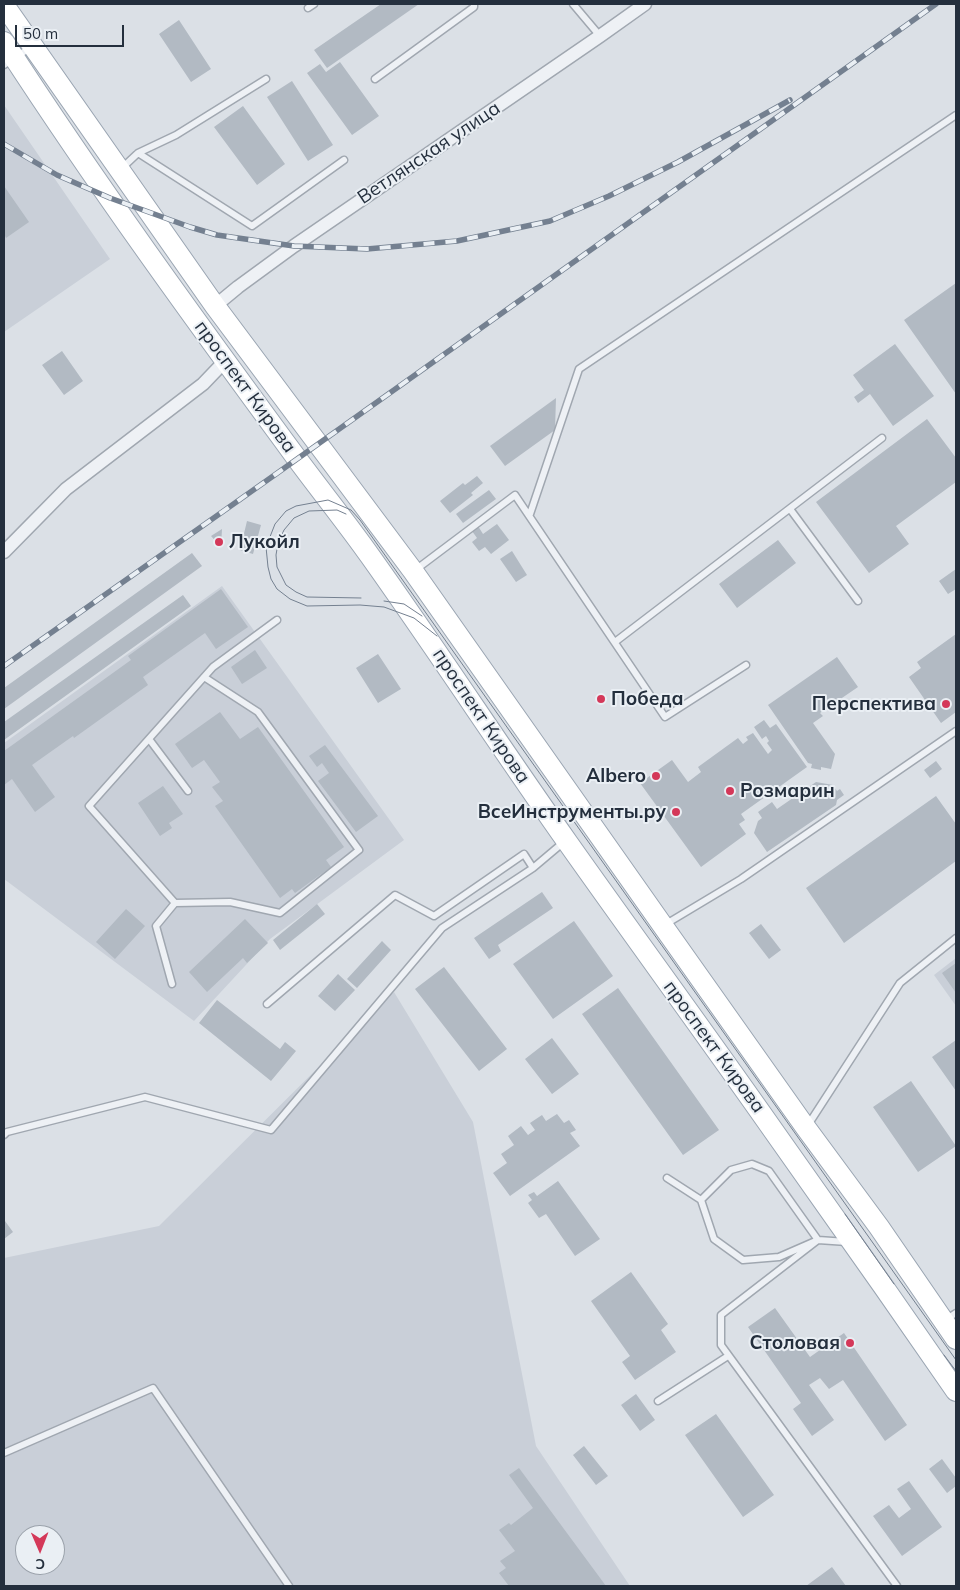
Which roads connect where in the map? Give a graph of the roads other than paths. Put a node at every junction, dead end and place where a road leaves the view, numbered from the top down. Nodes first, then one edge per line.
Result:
1 (314, 4) edge
2 (474, 4) edge
3 (573, 4) edge
4 (645, 4) edge
5 (4, 5) edge
6 (308, 8) dead end
7 (600, 36) junction
8 (32, 46) junction
9 (7, 55) edge
10 (266, 78) dead end
11 (375, 79) dead end
12 (956, 115) edge
13 (138, 153) junction
14 (344, 160) dead end
15 (120, 171) junction
16 (215, 306) junction
17 (226, 360) junction
18 (882, 438) dead end
19 (790, 509) junction
20 (530, 514) junction
21 (4, 552) edge
22 (413, 572) junction
23 (858, 601) dead end
24 (277, 620) dead end
25 (615, 642) junction
26 (746, 665) dead end
27 (204, 677) junction
28 (956, 731) edge
29 (149, 739) junction
30 (188, 791) dead end
31 (566, 840) junction
32 (532, 868) junction
33 (174, 903) junction
34 (663, 926) junction
35 (956, 938) edge
36 (172, 984) dead end
37 (267, 1004) dead end
38 (806, 1128) junction
39 (4, 1134) edge
40 (782, 1143) junction
41 (667, 1178) dead end
42 (701, 1200) junction
43 (879, 1228) junction
44 (818, 1240) junction
45 (851, 1242) junction
46 (950, 1317) edge
47 (956, 1339) edge
48 (728, 1356) junction
49 (956, 1391) edge
50 (658, 1401) dead end
51 (4, 1453) edge
52 (289, 1586) edge
53 (896, 1586) edge

1 - 6 lane
2 - 11 lane
3 - 7 lane
4 - 7 street, Ветлянская улица
5 - 8 main road, проспект Кирова
7 - 16 street, Ветлянская улица
8 - 9 lane
8 - 15 main road, проспект Кирова
9 - 17 main road, проспект Кирова
10 - 13 lane
12 - 20 lane
13 - 14 lane
13 - 15 lane
15 - 16 main road, проспект Кирова
16 - 22 main road, проспект Кирова
17 - 21 street
17 - 31 main road, проспект Кирова
18 - 19 lane
19 - 23 lane
19 - 25 lane
20 - 22 lane
20 - 25 lane
22 - 34 main road, проспект Кирова
24 - 27 lane
25 - 26 lane
27 - 29 lane
27 - 33 lane
28 - 34 lane
29 - 30 lane
29 - 33 lane
31 - 32 lane
31 - 40 main road, проспект Кирова
32 - 37 lane
32 - 39 lane
33 - 36 lane
34 - 38 main road, проспект Кирова
35 - 38 lane
38 - 40 main road
38 - 43 main road, проспект Кирова
40 - 45 main road, проспект Кирова
41 - 42 lane
42 - 44 lane
42 - 44 lane
43 - 45 main road
43 - 46 main road, проспект Кирова
44 - 45 lane
44 - 48 lane
45 - 49 main road, проспект Кирова
46 - 47 main road, проспект Кирова
48 - 50 lane
48 - 53 lane
51 - 52 lane

